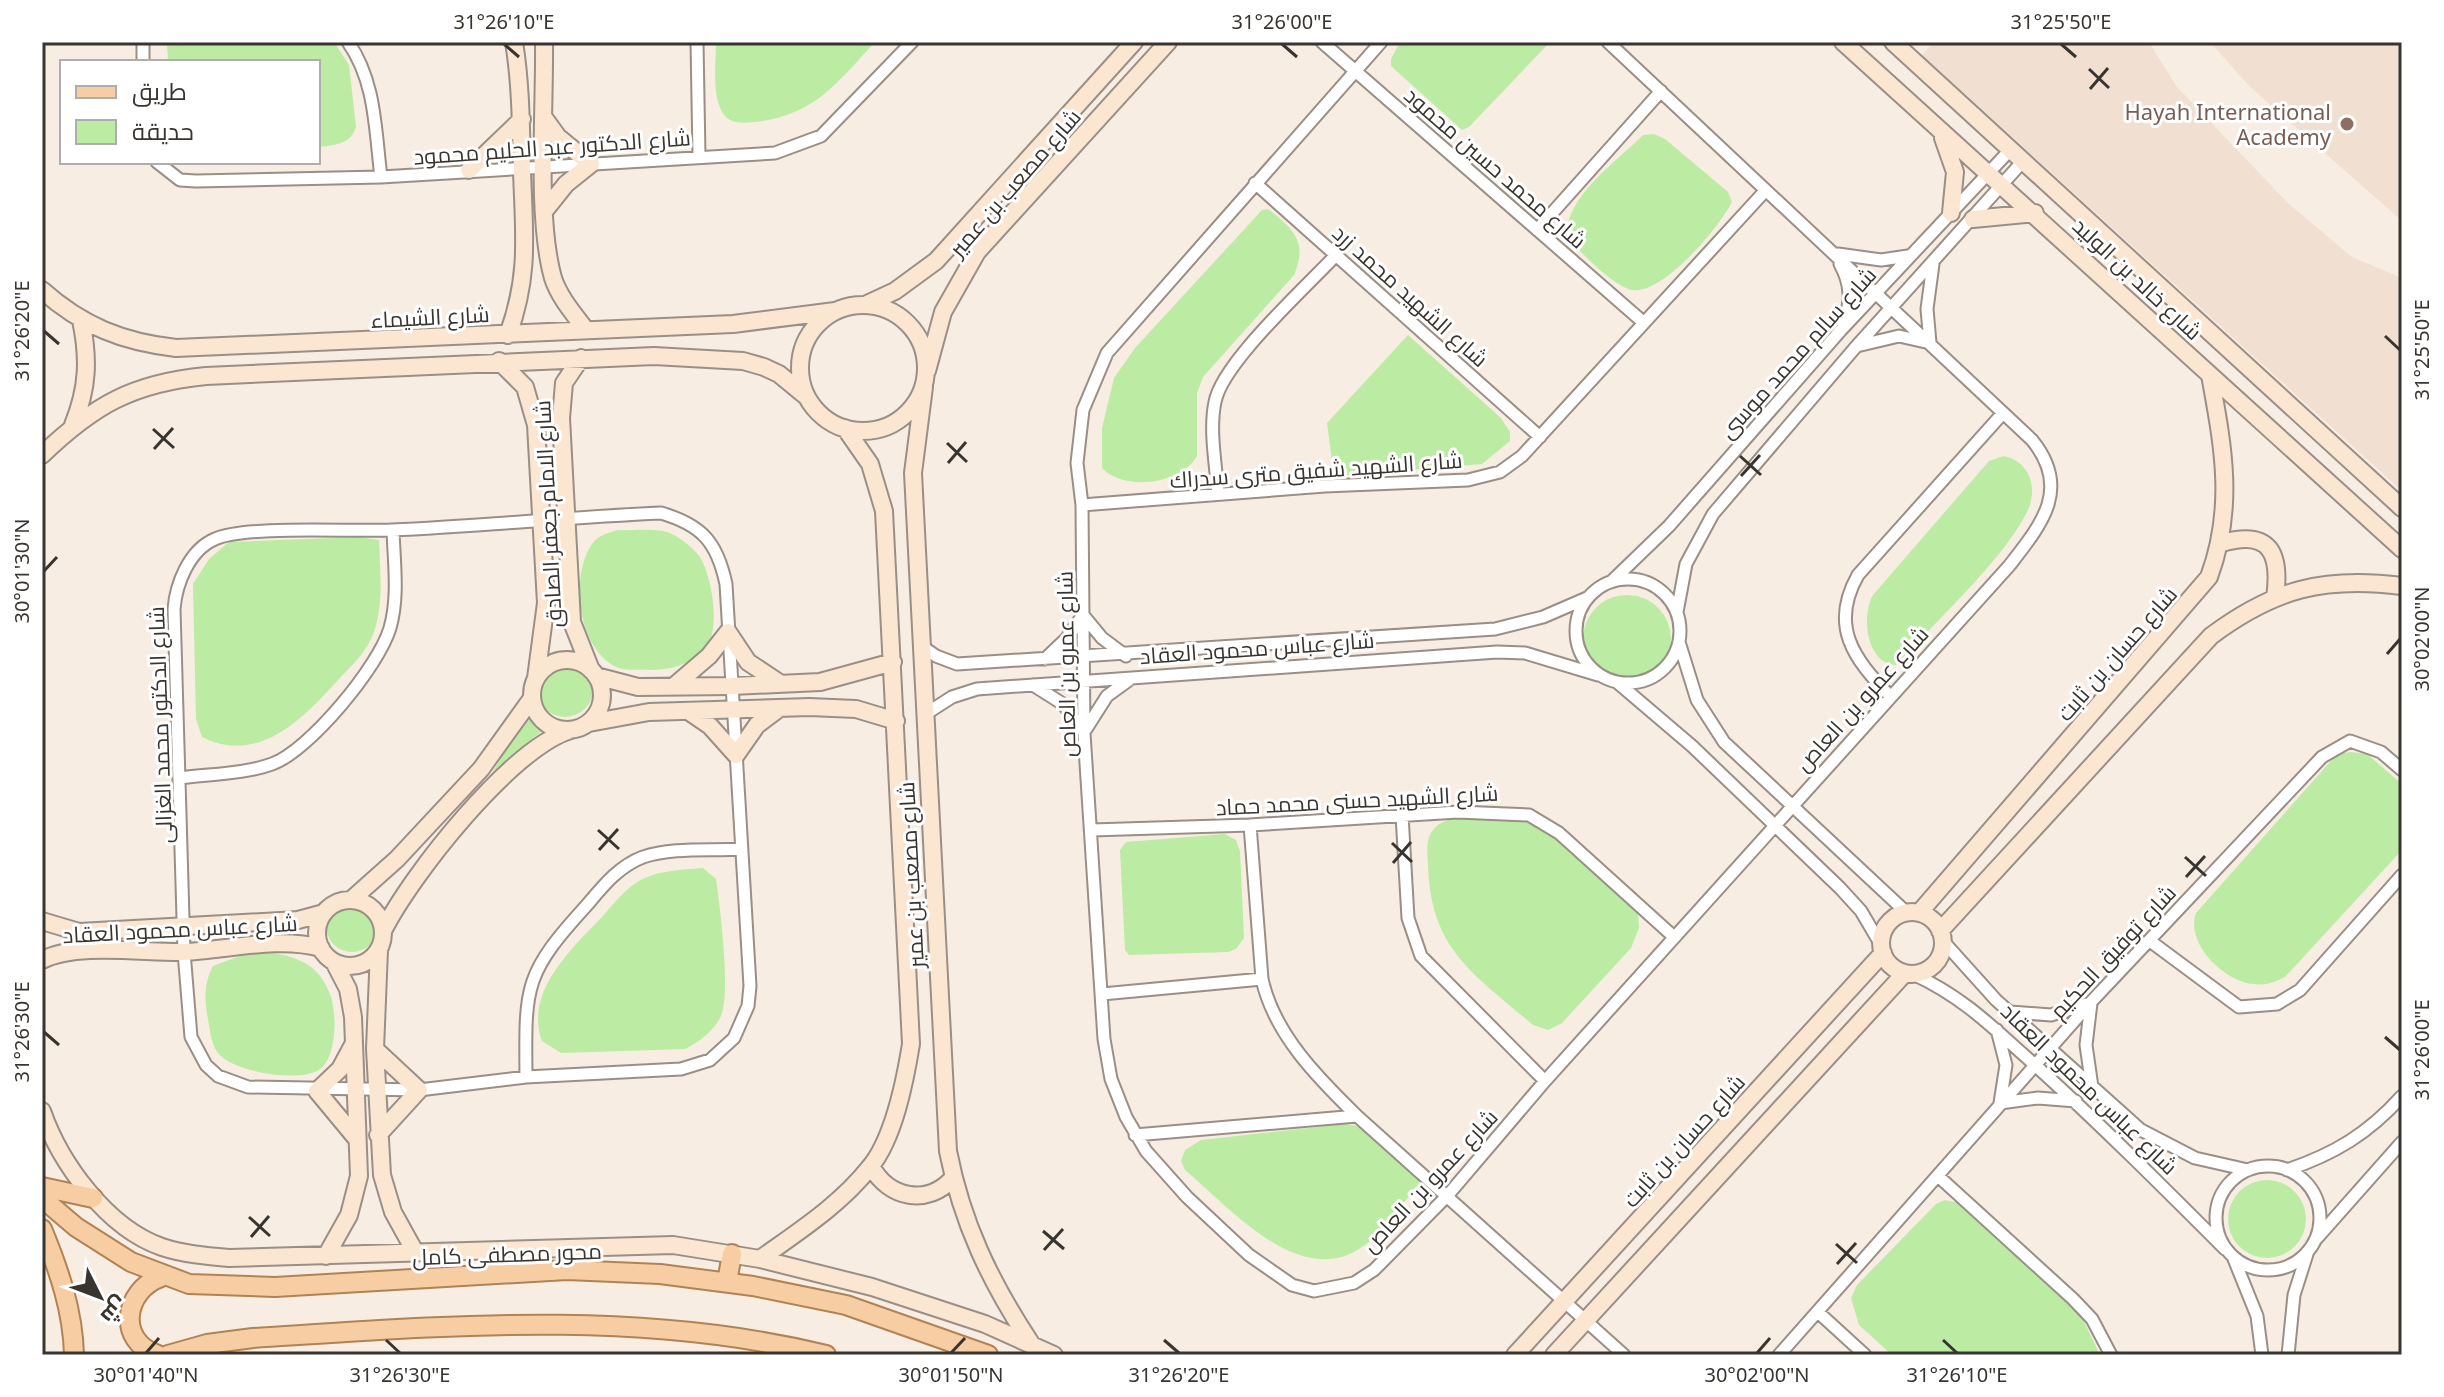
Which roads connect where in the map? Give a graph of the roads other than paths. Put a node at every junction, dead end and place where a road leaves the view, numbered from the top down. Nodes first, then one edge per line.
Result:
1 (348, 42) edge
2 (514, 42) edge
3 (544, 42) edge
4 (697, 42) edge
5 (912, 42) edge
6 (1134, 42) edge
7 (1168, 42) edge
8 (1322, 42) edge
9 (1381, 42) edge
10 (1608, 42) edge
11 (1843, 42) edge
12 (1893, 42) edge
13 (1355, 71) junction
14 (1661, 91) junction
15 (522, 119) junction
16 (545, 119) junction
17 (1941, 133) junction
18 (2017, 155) junction
19 (699, 156) junction
20 (160, 164) edge
21 (591, 164) junction
22 (545, 169) junction
23 (469, 170) junction
24 (522, 170) junction
25 (1989, 174) junction
26 (381, 177) junction
27 (1255, 183) junction
28 (2003, 185) junction
29 (1765, 191) junction
30 (546, 209) junction
31 (1951, 213) junction
32 (2035, 213) junction
33 (1973, 219) junction
34 (1537, 230) junction
35 (1833, 253) junction
36 (1336, 255) junction
37 (1911, 255) junction
38 (1935, 260) junction
39 (42, 290) edge
40 (1875, 292) junction
41 (867, 304) junction
42 (1892, 307) junction
43 (835, 311) junction
44 (81, 320) junction
45 (1643, 322) junction
46 (586, 330) junction
47 (1841, 330) junction
48 (508, 335) junction
49 (1930, 343) junction
50 (203, 349) junction
51 (1854, 349) junction
52 (581, 358) junction
53 (499, 361) junction
54 (2210, 375) junction
55 (206, 376) junction
56 (925, 379) junction
57 (807, 397) junction
58 (2289, 406) junction
59 (2003, 413) junction
60 (73, 426) junction
61 (845, 428) junction
62 (2269, 428) junction
63 (1540, 437) junction
64 (42, 455) edge
65 (1218, 494) junction
66 (1082, 505) junction
67 (2401, 508) edge
68 (565, 518) junction
69 (541, 520) junction
70 (393, 530) junction
71 (2383, 532) junction
72 (2222, 543) junction
73 (2402, 549) edge
74 (1612, 581) junction
75 (2402, 586) edge
76 (1587, 598) junction
77 (2275, 598) junction
78 (1677, 612) junction
79 (1083, 615) junction
80 (728, 632) junction
81 (1679, 642) junction
82 (920, 645) junction
83 (1126, 656) junction
84 (1085, 658) junction
85 (1045, 659) junction
86 (893, 662) junction
87 (594, 673) junction
88 (1598, 675) junction
89 (536, 678) junction
90 (1131, 679) junction
91 (778, 682) junction
92 (1085, 682) junction
93 (1618, 683) junction
94 (1033, 685) junction
95 (674, 686) junction
96 (732, 686) junction
97 (1889, 695) junction
98 (532, 698) junction
99 (733, 710) junction
100 (777, 710) junction
101 (688, 711) junction
102 (923, 716) junction
103 (896, 721) junction
104 (589, 723) junction
105 (571, 730) junction
106 (1084, 733) junction
107 (736, 755) junction
108 (2402, 770) edge
109 (181, 778) junction
110 (1791, 806) junction
111 (1402, 815) junction
112 (1250, 825) junction
113 (1774, 826) junction
114 (1092, 830) junction
115 (742, 849) junction
116 (2402, 875) edge
117 (351, 900) junction
118 (324, 913) junction
119 (1913, 913) junction
120 (42, 921) edge
121 (184, 925) junction
122 (383, 931) junction
123 (1941, 936) junction
124 (1674, 937) junction
125 (2150, 941) junction
126 (321, 948) junction
127 (1882, 949) junction
128 (379, 950) junction
129 (184, 952) junction
130 (42, 960) edge
131 (334, 962) junction
132 (1909, 973) junction
133 (1262, 979) junction
134 (1102, 994) junction
135 (2091, 1002) junction
136 (2009, 1011) junction
137 (1996, 1027) junction
138 (355, 1041) junction
139 (375, 1049) junction
140 (2050, 1050) junction
141 (2035, 1065) junction
142 (526, 1077) junction
143 (1545, 1081) junction
144 (2092, 1087) junction
145 (356, 1089) junction
146 (377, 1090) junction
147 (419, 1090) junction
148 (317, 1091) junction
149 (2402, 1096) edge
150 (2077, 1101) junction
151 (2000, 1103) junction
152 (42, 1111) edge
153 (1357, 1116) junction
154 (378, 1135) junction
155 (1135, 1135) junction
156 (356, 1138) junction
157 (2402, 1142) edge
158 (871, 1166) junction
159 (2248, 1170) junction
160 (2287, 1170) junction
161 (1938, 1176) junction
162 (953, 1178) junction
163 (42, 1187) edge
164 (1448, 1195) junction
165 (42, 1198) edge
166 (93, 1198) junction
167 (42, 1229) edge
168 (2311, 1246) junction
169 (2225, 1249) junction
170 (414, 1250) junction
171 (732, 1254) junction
172 (326, 1256) junction
173 (760, 1259) junction
174 (2234, 1259) junction
175 (161, 1277) junction
176 (727, 1282) junction
177 (1566, 1301) junction
178 (1819, 1313) junction
179 (1586, 1319) junction
180 (1030, 1342) junction
181 (74, 1355) edge
182 (158, 1355) edge
183 (168, 1355) edge
184 (826, 1355) edge
185 (988, 1355) edge
186 (1054, 1355) edge
187 (1515, 1355) edge
188 (1554, 1355) edge
189 (1624, 1355) edge
190 (1779, 1355) edge
191 (1865, 1355) edge
192 (2111, 1355) edge
193 (2262, 1355) edge
194 (2288, 1355) edge

1 - 26 street
2 - 15 street
3 - 16 street
4 - 19 street
5 - 19 street, شارع الدكتور عبد الحليم محمود
6 - 41 street, شارع مصعب بن عمير
7 - 56 street, شارع مصعب بن عمير
8 - 13 street, شارع محمد حسين محمود
9 - 13 street, شارع عمرو بن العاص
10 - 14 street, شارع عمرو بن العاص
11 - 17 street, شارع خالد بن الوليد
12 - 18 street, شارع خالد بن الوليد
13 - 27 street, شارع عمرو بن العاص
13 - 34 street, شارع محمد حسين محمود
14 - 29 street, شارع عمرو بن العاص
14 - 34 street
15 - 23 street
15 - 24 street
16 - 21 street
16 - 22 street
17 - 25 street, شارع خالد بن الوليد
17 - 31 street
18 - 25 street, شارع سالم محمد موسى
18 - 28 street, شارع سالم محمد موسى
18 - 58 street, شارع خالد بن الوليد
19 - 21 street, شارع الدكتور عبد الحليم محمود
20 - 26 street, شارع الدكتور عبد الحليم محمود
21 - 22 street, شارع الدكتور عبد الحليم محمود
21 - 30 street
22 - 24 street, شارع الدكتور عبد الحليم محمود
22 - 30 street
23 - 24 street, شارع الدكتور عبد الحليم محمود
23 - 26 street, شارع الدكتور عبد الحليم محمود
24 - 48 street
25 - 28 street, شارع خالد بن الوليد
25 - 31 street, شارع سالم محمد موسى
27 - 36 street, شارع الشهيد محمد زرد
27 - 66 street, شارع عمرو بن العاص
28 - 32 street, شارع خالد بن الوليد
28 - 33 street, شارع سالم محمد موسى
29 - 35 street, شارع عمرو بن العاص
29 - 45 street, شارع الشهيد شفيق مترى سدراك
30 - 46 street
31 - 37 street, شارع سالم محمد موسى
32 - 33 street
32 - 54 street, شارع خالد بن الوليد
33 - 38 street, شارع سالم محمد موسى
34 - 45 street, شارع محمد حسين محمود
35 - 37 street
35 - 40 street, شارع عمرو بن العاص
35 - 47 street
36 - 63 street, شارع الشهيد محمد زرد
36 - 65 street
37 - 40 street, شارع سالم محمد موسى
38 - 42 street, شارع سالم محمد موسى
38 - 49 street
39 - 44 street, شارع الشيماء
40 - 42 street, شارع عمرو بن العاص
40 - 47 street, شارع سالم محمد موسى
41 - 43 street
41 - 56 street
42 - 49 street, شارع عمرو بن العاص
42 - 51 street, شارع سالم محمد موسى
43 - 46 street, شارع الشيماء
43 - 57 street
44 - 50 street, شارع الشيماء
44 - 60 street
45 - 63 street, شارع الشهيد شفيق مترى سدراك
46 - 48 street, شارع الشيماء
47 - 74 street, شارع سالم محمد موسى
48 - 50 street, شارع الشيماء
49 - 51 street
49 - 59 street, شارع عمرو بن العاص
50 - 55 street
51 - 78 street, شارع سالم محمد موسى
52 - 53 street
52 - 57 street
52 - 68 street, شارع الامام جعفر الصادق
53 - 55 street
53 - 69 street, شارع الامام جعفر الصادق
54 - 62 street, شارع خالد بن الوليد
54 - 72 street, شارع حسان بن ثابت
55 - 60 street
56 - 61 street
56 - 82 street, شارع مصعب بن عمير
57 - 61 street
58 - 62 street
58 - 67 street, شارع خالد بن الوليد
59 - 97 street
59 - 97 street, شارع عمرو بن العاص
60 - 64 street
61 - 86 street, شارع مصعب بن عمير
62 - 71 street, شارع خالد بن الوليد
63 - 65 street, شارع الشهيد شفيق مترى سدراك
65 - 66 street, شارع الشهيد شفيق مترى سدراك
66 - 79 street, شارع عمرو بن العاص
67 - 71 street
68 - 69 street, شارع الدكتور محمد الغزالى
68 - 80 street, شارع الدكتور محمد الغزالى
68 - 87 street, شارع الامام جعفر الصادق
69 - 70 street, شارع الدكتور محمد الغزالى
69 - 89 street, شارع الامام جعفر الصادق
70 - 109 street
70 - 109 street, شارع الدكتور محمد الغزالى
71 - 73 street, شارع خالد بن الوليد
72 - 77 street
72 - 119 street, شارع حسان بن ثابت
74 - 76 street
74 - 78 street
75 - 77 street
76 - 83 street, شارع عباس محمود العقاد
76 - 88 street
77 - 123 street
78 - 81 street
79 - 83 street
79 - 84 street, شارع عمرو بن العاص
79 - 85 street
80 - 91 street
80 - 95 street
80 - 96 street, شارع الدكتور محمد الغزالى
81 - 93 street
81 - 110 street
82 - 85 street, شارع عباس محمود العقاد
82 - 102 street, شارع مصعب بن عمير
83 - 84 street, شارع عباس محمود العقاد
84 - 85 street, شارع عباس محمود العقاد
84 - 92 street, شارع عمرو بن العاص
86 - 91 street
86 - 103 street, شارع مصعب بن عمير
87 - 89 street
87 - 95 street
87 - 104 street
88 - 90 street, شارع عباس محمود العقاد
88 - 93 street
89 - 98 street
90 - 92 street, شارع عباس محمود العقاد
90 - 106 street
91 - 96 street
92 - 94 street, شارع عباس محمود العقاد
92 - 106 street, شارع عمرو بن العاص
93 - 113 street
94 - 102 street, شارع عباس محمود العقاد
94 - 106 street
95 - 96 street
96 - 99 street, شارع الدكتور محمد الغزالى
97 - 110 street, شارع عمرو بن العاص
98 - 105 street
98 - 117 street
99 - 100 street
99 - 101 street
99 - 107 street, شارع الدكتور محمد الغزالى
100 - 103 street
100 - 107 street
101 - 104 street
101 - 107 street
102 - 162 street, شارع مصعب بن عمير
103 - 158 street, شارع مصعب بن عمير
104 - 105 street
105 - 122 street
106 - 114 street, شارع عمرو بن العاص
107 - 115 street, شارع الدكتور محمد الغزالى
108 - 125 street, شارع توفيق الحكيم
109 - 121 street, شارع الدكتور محمد الغزالى
110 - 113 street, شارع عمرو بن العاص
110 - 119 street
111 - 112 street, شارع الشهيد حسنى محمد حماد
111 - 124 street, شارع الشهيد حسنى محمد حماد
111 - 143 street
112 - 114 street, شارع الشهيد حسنى محمد حماد
112 - 133 street
113 - 124 street, شارع عمرو بن العاص
113 - 127 street
114 - 134 street, شارع عمرو بن العاص
115 - 142 street
115 - 142 street, شارع الدكتور محمد الغزالى
116 - 125 street
117 - 118 street
117 - 122 street
118 - 121 street, شارع عباس محمود العقاد
118 - 126 street
119 - 123 street
119 - 127 street
120 - 121 street, شارع عباس محمود العقاد
121 - 129 street, شارع الدكتور محمد الغزالى
122 - 128 street
123 - 132 street
123 - 136 street, شارع عباس محمود العقاد
124 - 143 street, شارع عمرو بن العاص
125 - 135 street, شارع توفيق الحكيم
126 - 129 street, شارع عباس محمود العقاد
126 - 131 street
127 - 132 street
127 - 177 street, شارع حسان بن ثابت
128 - 131 street
128 - 139 street
129 - 130 street, شارع عباس محمود العقاد
129 - 148 street, شارع الدكتور محمد الغزالى
131 - 138 street
132 - 137 street, شارع عباس محمود العقاد
132 - 179 street
133 - 134 street
133 - 153 street
134 - 155 street, شارع عمرو بن العاص
135 - 136 street
135 - 140 street, شارع توفيق الحكيم
135 - 144 street
136 - 140 street, شارع عباس محمود العقاد
137 - 141 street, شارع عباس محمود العقاد
137 - 151 street
138 - 145 street
138 - 148 street
139 - 146 street
139 - 147 street
140 - 141 street, شارع توفيق الحكيم
140 - 144 street, شارع عباس محمود العقاد
141 - 150 street, شارع عباس محمود العقاد
141 - 151 street, شارع توفيق الحكيم
142 - 147 street, شارع الدكتور محمد الغزالى
143 - 164 street, شارع عمرو بن العاص
144 - 159 street, شارع عباس محمود العقاد
145 - 146 street, شارع الدكتور محمد الغزالى
145 - 148 street, شارع الدكتور محمد الغزالى
145 - 156 street
146 - 147 street, شارع الدكتور محمد الغزالى
146 - 154 street
147 - 154 street
148 - 156 street
149 - 160 street
150 - 151 street
150 - 169 street, شارع عباس محمود العقاد
151 - 161 street, شارع توفيق الحكيم
152 - 166 street
153 - 155 street
153 - 164 street
154 - 170 street
155 - 164 street, شارع عمرو بن العاص
156 - 172 street
157 - 168 street
158 - 162 street
158 - 173 street, شارع مصعب بن عمير
159 - 160 street
159 - 169 street
160 - 168 street
161 - 178 street, شارع توفيق الحكيم
161 - 192 street
162 - 180 street, شارع مصعب بن عمير
163 - 166 main road
164 - 177 street
165 - 175 main road, محور مصطفى كامل
166 - 172 street
167 - 181 main road
168 - 174 street
168 - 194 street
169 - 174 street
170 - 171 street
170 - 172 street
171 - 173 street
171 - 176 main road
173 - 180 street
174 - 193 street
175 - 176 main road, محور مصطفى كامل
175 - 182 main road
176 - 185 main road, محور مصطفى كامل
177 - 179 street
177 - 187 street, شارع حسان بن ثابت
178 - 190 street, شارع توفيق الحكيم
178 - 191 street
179 - 188 street
179 - 189 street
180 - 186 street
183 - 184 main road

